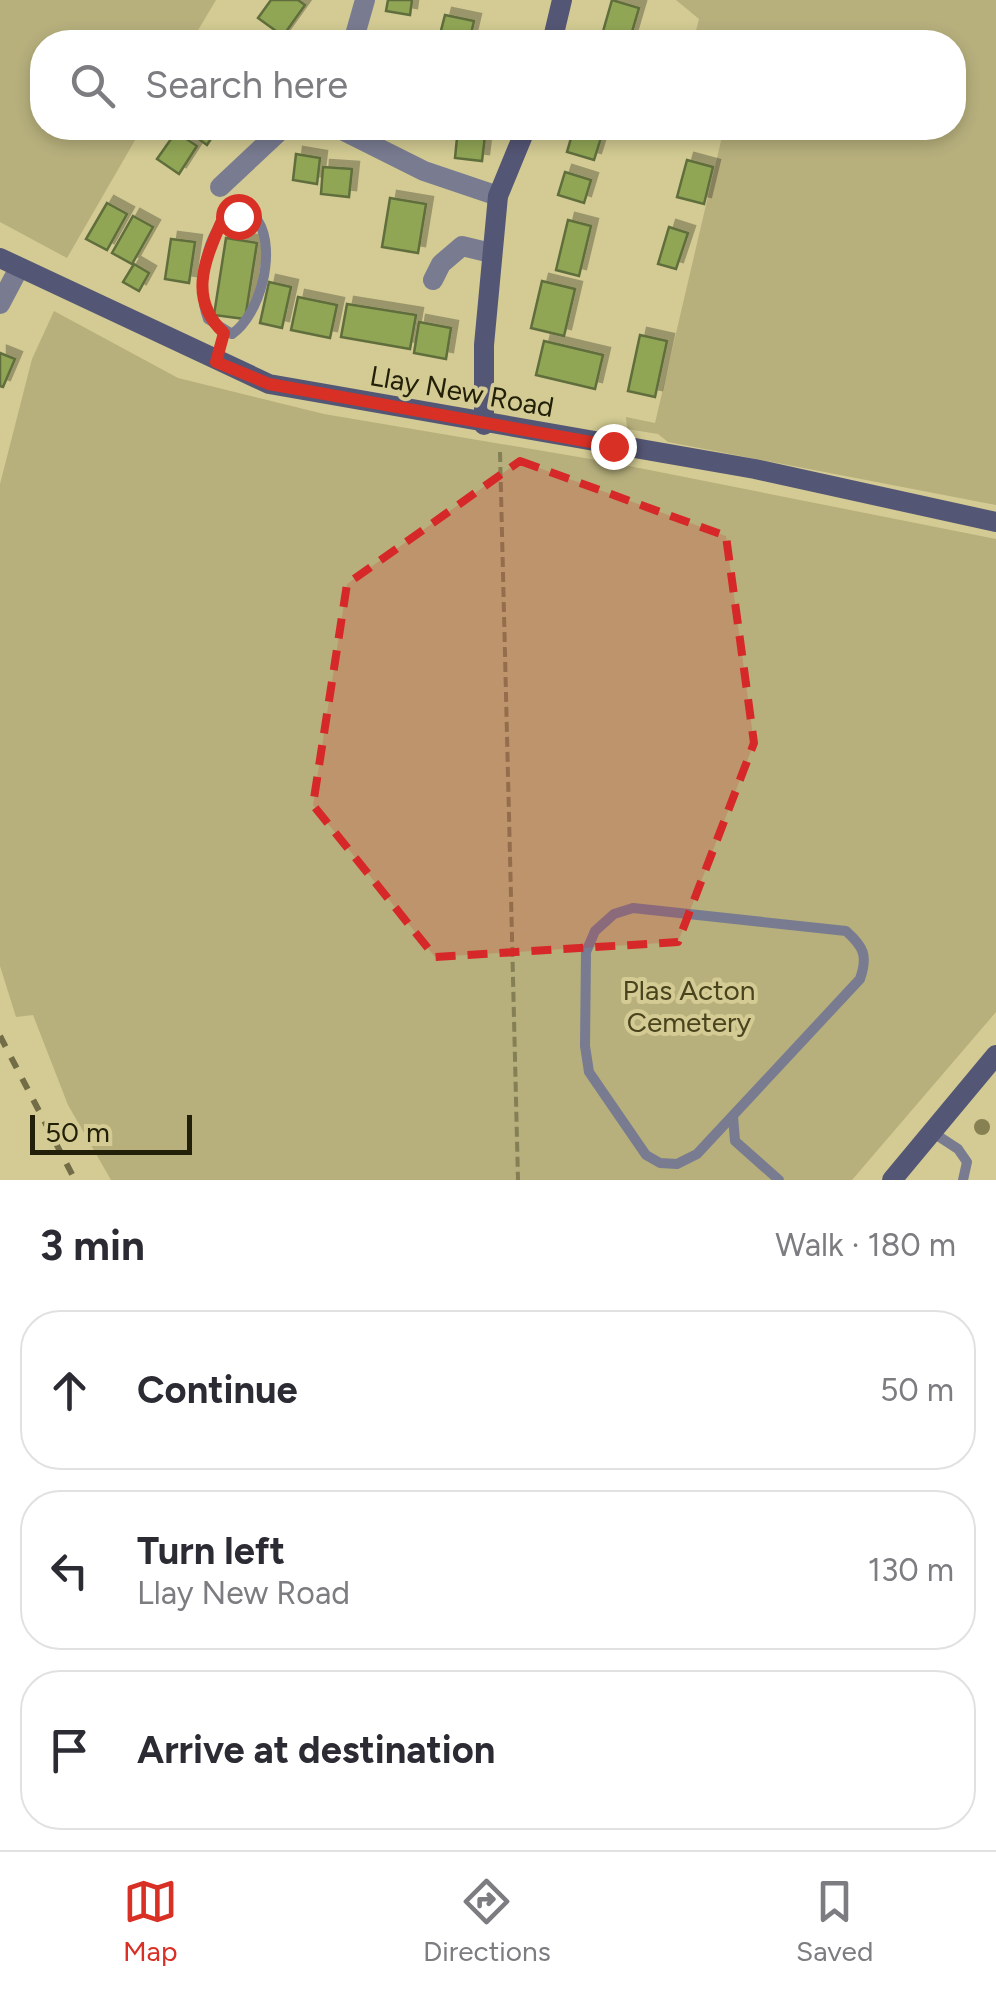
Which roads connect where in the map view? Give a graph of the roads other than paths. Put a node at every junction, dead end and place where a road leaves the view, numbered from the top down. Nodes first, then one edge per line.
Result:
1 (365, 0) edge
2 (562, 0) edge
3 (356, 30) edge
4 (555, 30) edge
5 (270, 140) edge
6 (362, 140) edge
7 (521, 140) edge
8 (220, 187) dead end
9 (498, 196) junction
10 (491, 252) junction
11 (9, 263) edge
12 (434, 280) dead end
13 (0, 304) edge
14 (224, 333) junction
15 (216, 362) junction
16 (484, 424) junction
17 (996, 522) edge
18 (996, 1055) edge
19 (733, 1115) junction
20 (932, 1132) junction
21 (669, 1164) junction
22 (673, 1180) edge
23 (779, 1180) edge
24 (892, 1180) edge
25 (963, 1180) edge

1 - 3 street
2 - 4 main road
5 - 8 street
6 - 9 street
7 - 9 main road
9 - 10 main road
10 - 12 street
10 - 16 main road
11 - 13 street
11 - 15 main road, Llay New Road
14 - 14 lane
14 - 15 lane
15 - 16 main road, Llay New Road
16 - 17 main road, Llay New Road
18 - 20 main road
19 - 21 lane
19 - 21 lane
19 - 23 lane
20 - 24 main road
20 - 25 lane
21 - 22 lane

